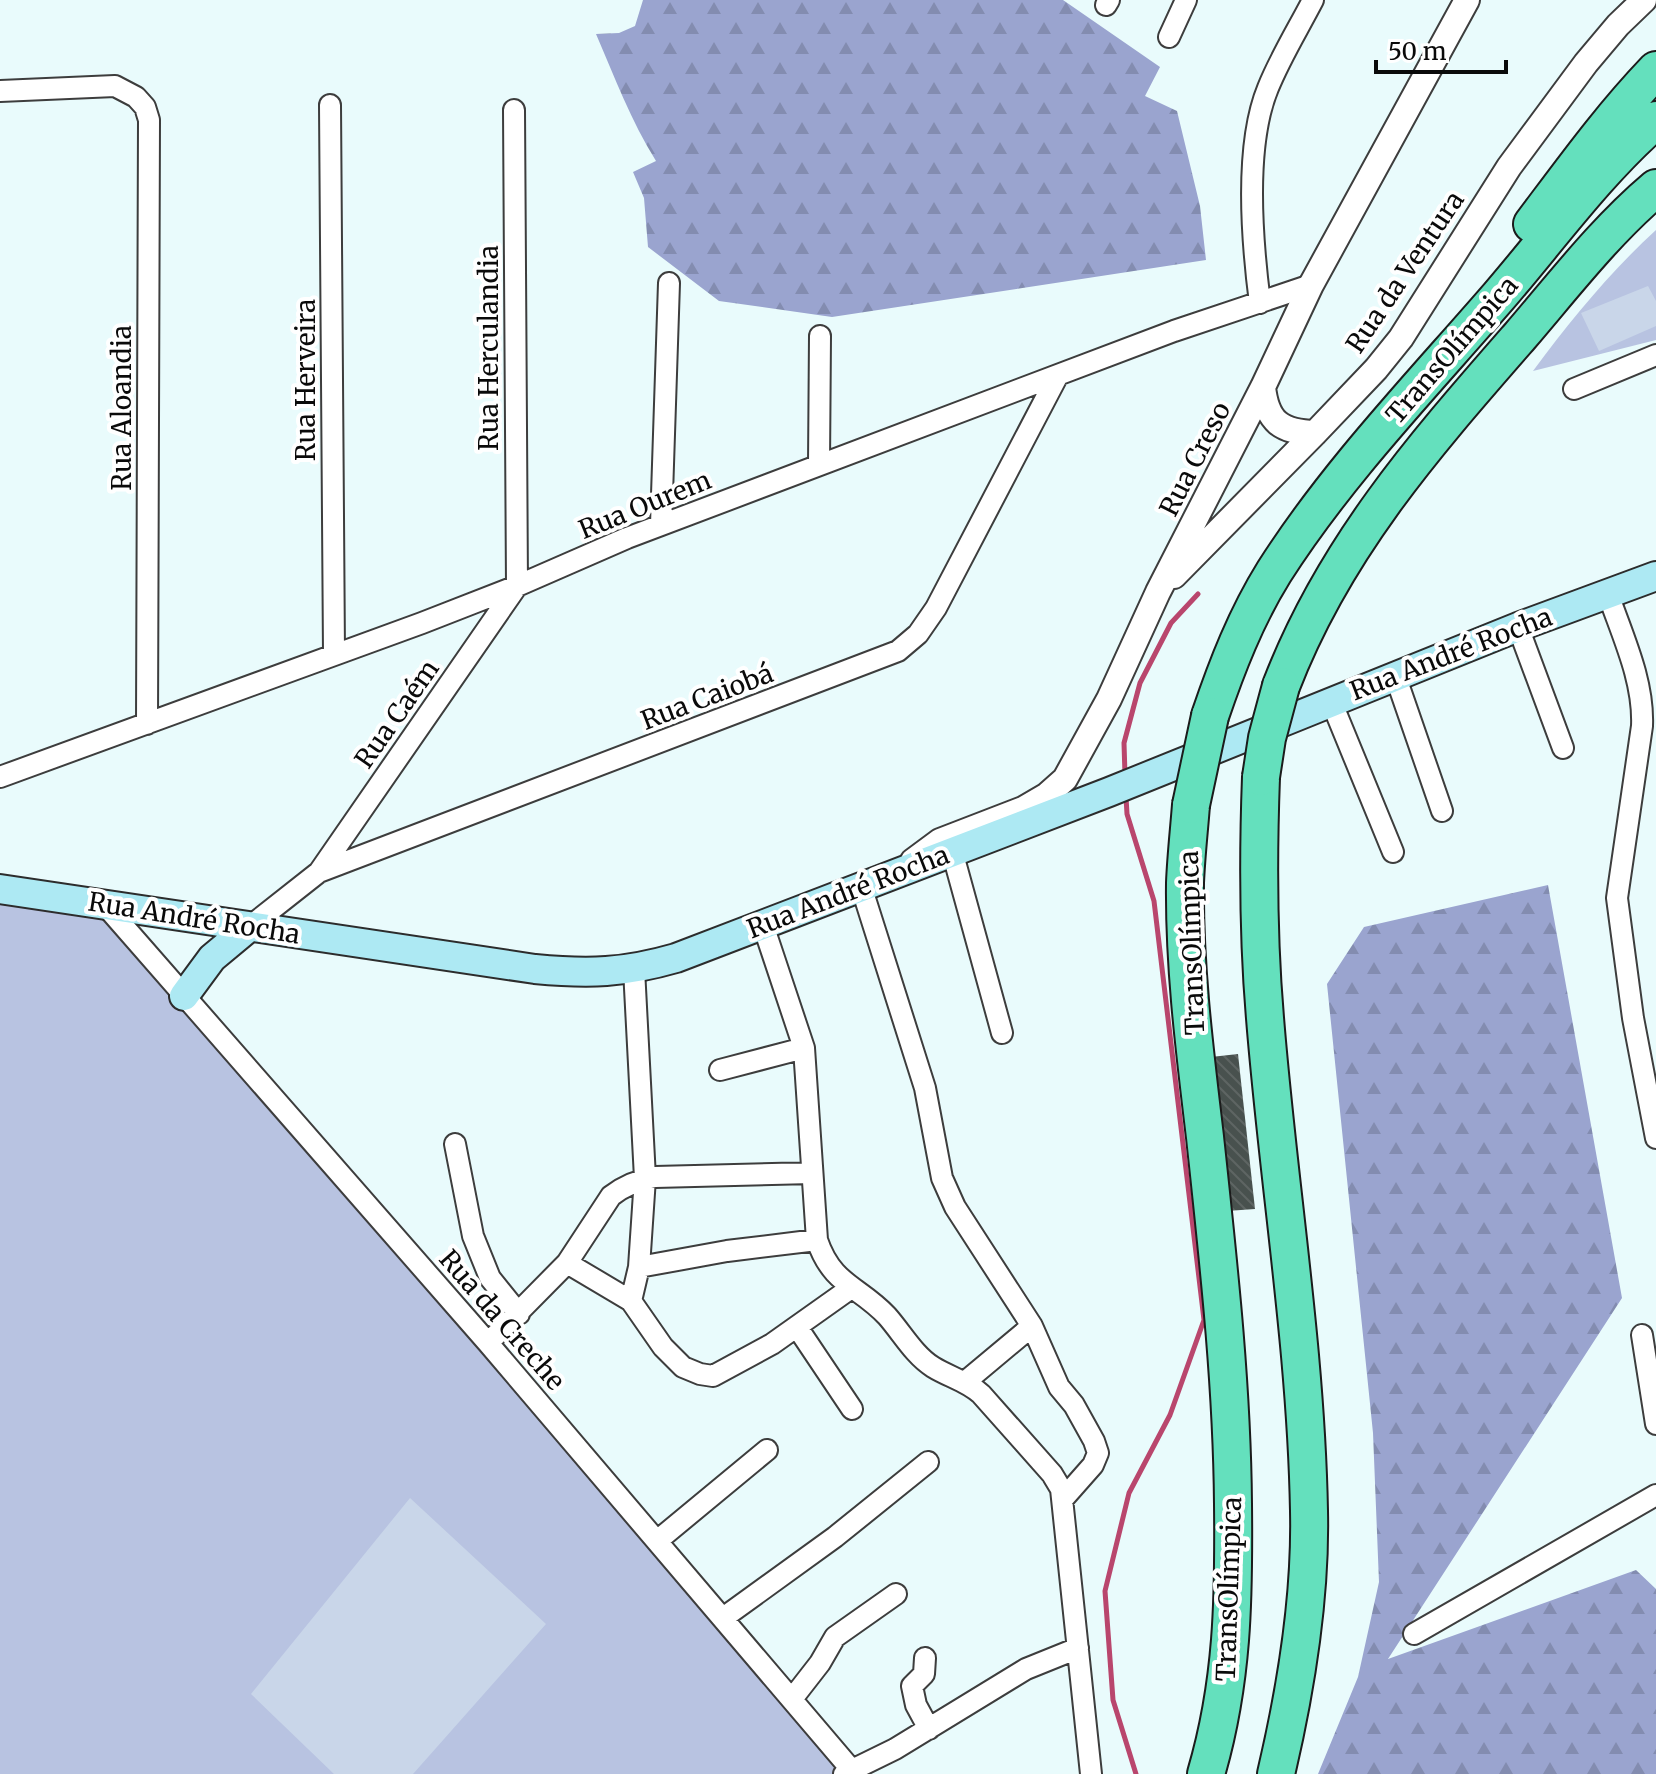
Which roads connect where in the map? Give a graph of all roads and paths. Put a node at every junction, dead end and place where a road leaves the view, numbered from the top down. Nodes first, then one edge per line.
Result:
1 (1186, 0) edge
2 (1313, 0) edge
3 (1467, 0) edge
4 (1644, 0) edge
5 (1169, 37) dead end
6 (1656, 70) edge
7 (0, 91) edge
8 (330, 105) dead end
9 (514, 110) dead end
10 (1656, 120) edge
11 (1656, 188) edge
12 (669, 283) dead end
13 (1311, 285) junction
14 (1260, 303) junction
15 (820, 336) dead end
16 (1656, 355) edge
17 (1058, 375) junction
18 (1263, 387) junction
19 (1574, 389) dead end
20 (1401, 410) junction
21 (1315, 433) junction
22 (819, 464) junction
23 (661, 525) junction
24 (1656, 576) edge
25 (517, 586) junction
26 (1158, 592) junction
27 (1608, 594) junction
28 (1518, 627) junction
29 (334, 654) junction
30 (1395, 675) junction
31 (1331, 701) junction
32 (147, 724) junction
33 (1563, 748) dead end
34 (0, 777) edge
35 (1442, 811) dead end
36 (952, 851) junction
37 (1393, 852) dead end
38 (901, 870) junction
39 (319, 872) junction
40 (861, 886) junction
41 (0, 889) edge
42 (105, 905) junction
43 (763, 925) junction
44 (248, 928) junction
45 (634, 969) junction
46 (184, 996) junction
47 (1002, 1033) dead end
48 (804, 1048) junction
49 (720, 1070) dead end
50 (1656, 1138) edge
51 (455, 1144) dead end
52 (812, 1173) junction
53 (645, 1178) junction
54 (817, 1240) junction
55 (567, 1263) junction
56 (639, 1267) junction
57 (851, 1288) junction
58 (631, 1301) junction
59 (519, 1314) junction
60 (1032, 1326) junction
61 (797, 1327) junction
62 (1642, 1335) dead end
63 (488, 1343) junction
64 (965, 1382) junction
65 (852, 1409) dead end
66 (1656, 1424) edge
67 (767, 1450) dead end
68 (928, 1462) dead end
69 (1656, 1495) edge
70 (1063, 1499) junction
71 (1656, 1509) edge
72 (1630, 1510) junction
73 (657, 1541) junction
74 (896, 1594) dead end
75 (723, 1618) junction
76 (1414, 1634) dead end
77 (1078, 1648) junction
78 (925, 1658) dead end
79 (792, 1699) junction
80 (929, 1729) junction
81 (851, 1773) edge
82 (1091, 1774) edge
83 (1206, 1774) edge
84 (1276, 1774) edge

1 - 5 street
2 - 14 street
3 - 13 street, Rua Creso
4 - 21 street, Rua da Ventura
6 - 20 highway
7 - 32 street, Rua Aloandia
8 - 29 street, Rua Herveira
9 - 25 street, Rua Herculandia
10 - 20 highway, TransOlímpica
11 - 84 highway, TransOlímpica, bridge
12 - 23 street
13 - 14 street, Rua Ourem
13 - 18 street, Rua Creso
14 - 17 street, Rua Ourem
15 - 22 street
16 - 19 street
17 - 22 street, Rua Ourem
17 - 39 street, Rua Caiobá
18 - 21 street
18 - 26 street, Rua Creso
20 - 83 highway, TransOlímpica, bridge
21 - 26 street, Rua da Ventura
22 - 23 street, Rua Ourem
23 - 25 street, Rua Ourem
24 - 27 main road, Rua André Rocha
25 - 29 street, Rua Ourem
25 - 39 street, Rua Caém
26 - 38 street, Rua Creso
27 - 28 main road, Rua André Rocha
27 - 50 street
28 - 30 main road, Rua André Rocha
28 - 33 street
29 - 32 street, Rua Ourem
30 - 31 main road, Rua André Rocha
30 - 35 street
31 - 36 main road, Rua André Rocha
31 - 37 street
32 - 34 street, Rua Ourem
36 - 38 main road, Rua André Rocha
36 - 47 street
38 - 40 main road, Rua André Rocha
39 - 44 street, Rua Caiobá
40 - 43 main road, Rua André Rocha
40 - 60 street
41 - 42 main road, Rua André Rocha
42 - 44 main road, Rua André Rocha
42 - 46 street, Rua da Creche
43 - 45 main road, Rua André Rocha
43 - 48 street
44 - 45 main road, Rua André Rocha
44 - 46 main road
45 - 53 street
46 - 63 street, Rua da Creche
48 - 49 street
48 - 52 street
51 - 59 street
52 - 53 street
52 - 54 street
53 - 55 street
53 - 56 street
54 - 56 street
54 - 57 street
55 - 58 street
55 - 59 street
56 - 58 street
57 - 61 street
57 - 64 street
58 - 61 street
59 - 63 street
60 - 64 street
60 - 70 street
61 - 65 street
62 - 66 street
63 - 73 street, Rua da Creche
64 - 70 street
67 - 73 street
68 - 75 street
69 - 72 street
70 - 77 street
71 - 72 street
72 - 76 street
73 - 75 street, Rua da Creche
74 - 79 street
75 - 79 street, Rua da Creche
77 - 80 street
77 - 82 street
78 - 80 street
79 - 81 street, Rua da Creche
80 - 81 street

